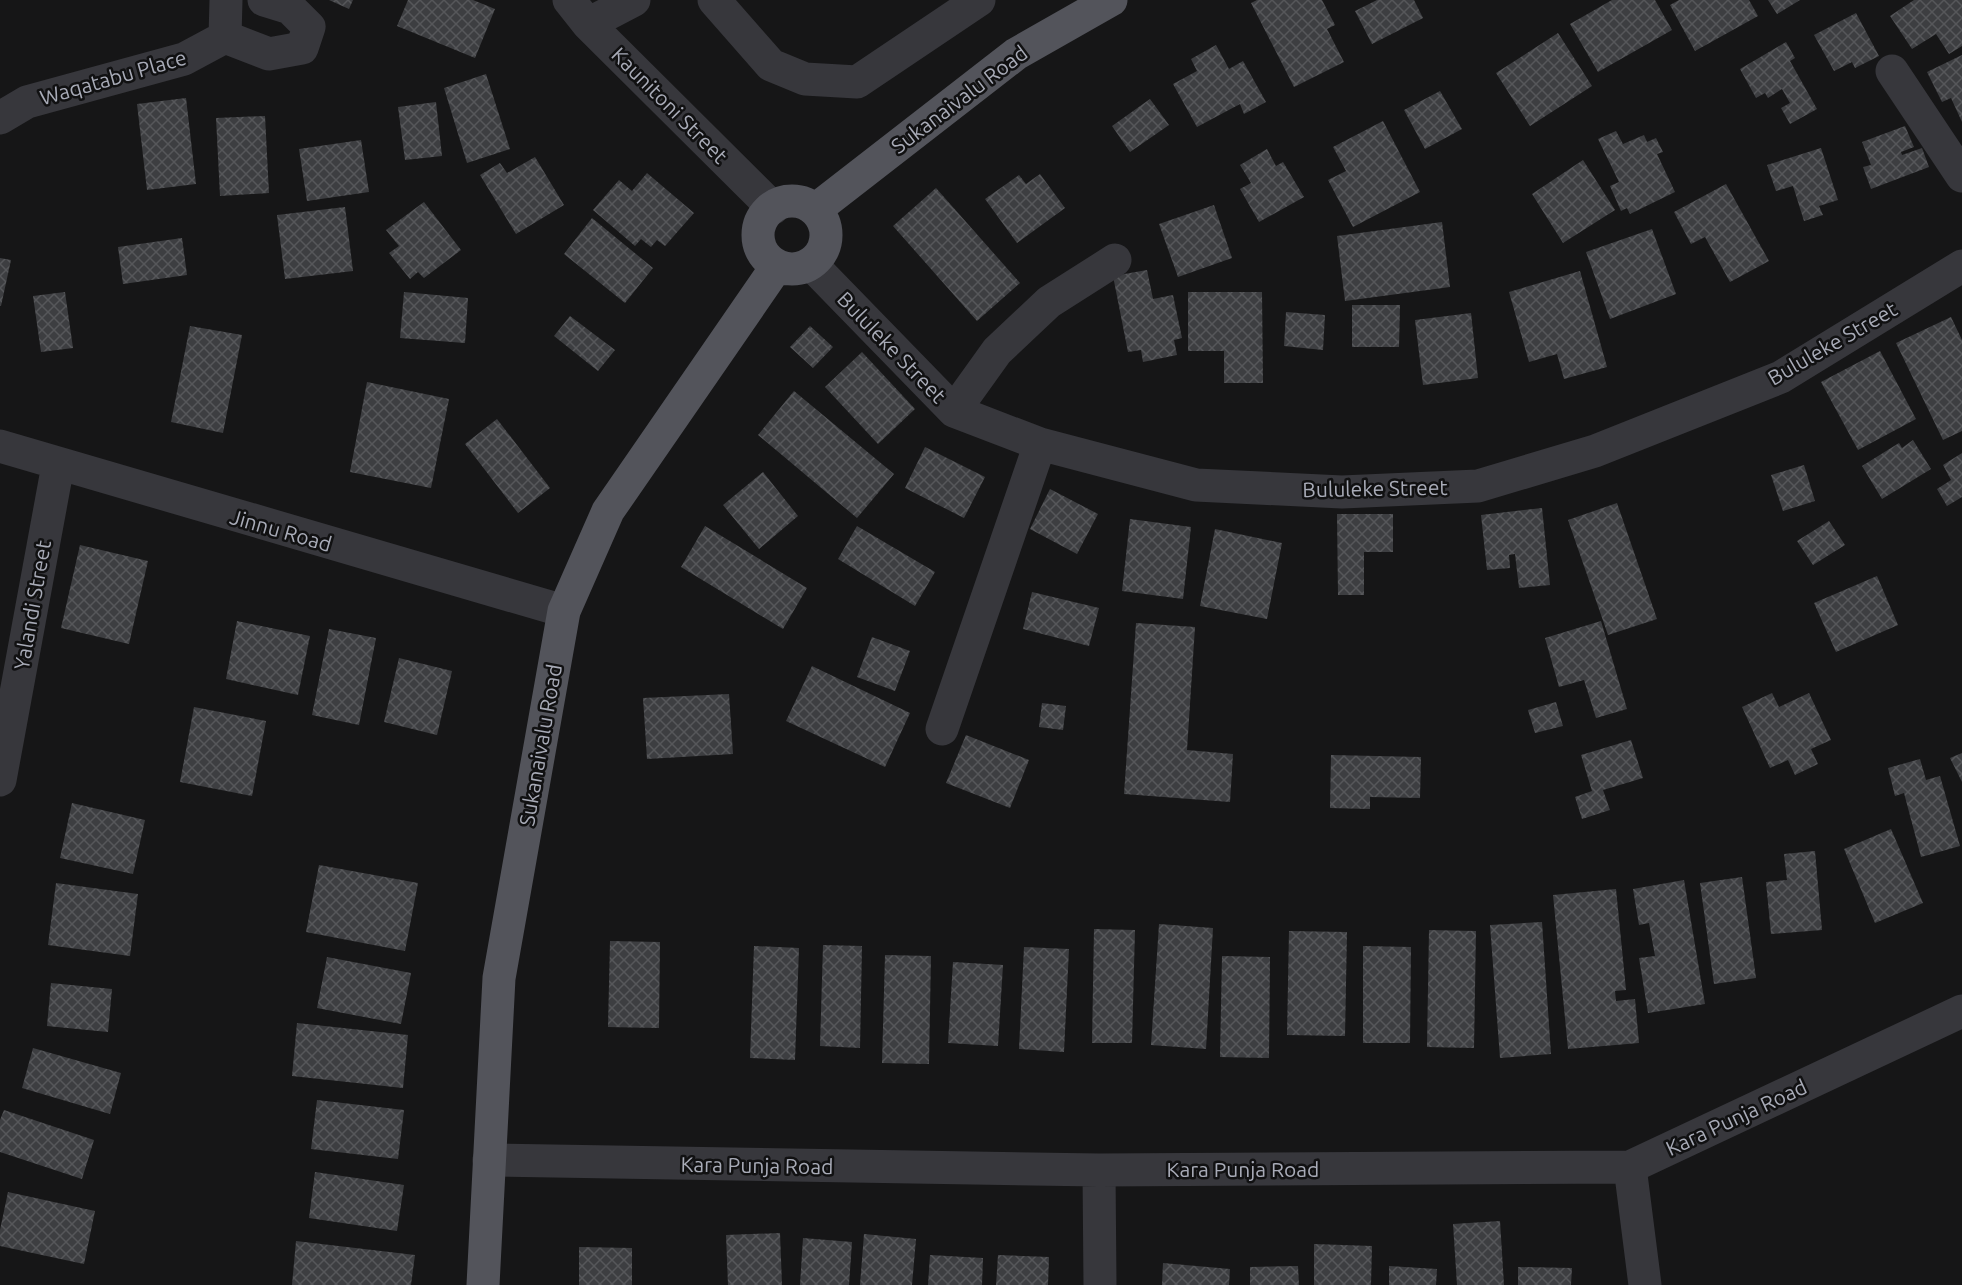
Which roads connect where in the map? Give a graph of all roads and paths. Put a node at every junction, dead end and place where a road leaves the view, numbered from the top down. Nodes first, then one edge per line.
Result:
1 (226, 0) edge
2 (264, 0) edge
3 (634, 0) edge
4 (714, 0) edge
5 (979, 0) edge
6 (1111, 0) edge
7 (579, 12) edge
8 (225, 37) junction
9 (1892, 71) dead end
10 (0, 118) edge
11 (1962, 176) edge
12 (773, 208) junction
13 (815, 210) junction
14 (1115, 260) dead end
15 (811, 264) junction
16 (777, 266) junction
17 (1962, 266) edge
18 (954, 411) junction
19 (1040, 444) junction
20 (0, 446) edge
21 (58, 465) junction
22 (564, 611) junction
23 (942, 729) dead end
24 (0, 780) edge
25 (1962, 1011) edge
26 (489, 1160) junction
27 (1630, 1167) junction
28 (1099, 1170) junction
29 (483, 1285) edge
30 (1100, 1285) edge
31 (1645, 1285) edge

1 - 8 street
2 - 8 street
3 - 7 street
4 - 5 street
6 - 13 main road, Sukanaivalu Road
7 - 12 street, Kaunitoni Street
8 - 10 street, Waqatabu Place
9 - 11 street
12 - 13 main road
12 - 16 main road
13 - 15 main road
14 - 18 street
15 - 16 main road
15 - 18 street, Bululeke Street
16 - 22 main road, Sukanaivalu Road
17 - 19 street, Bululeke Street
18 - 19 street, Bululeke Street
19 - 23 street
20 - 21 street, Jinnu Road
21 - 22 street, Jinnu Road
21 - 24 street, Yalandi Street
22 - 26 main road, Sukanaivalu Road
25 - 27 street, Kara Punja Road
26 - 28 street, Kara Punja Road
26 - 29 main road, Sukanaivalu Road
27 - 28 street, Kara Punja Road
27 - 31 street
28 - 30 street

